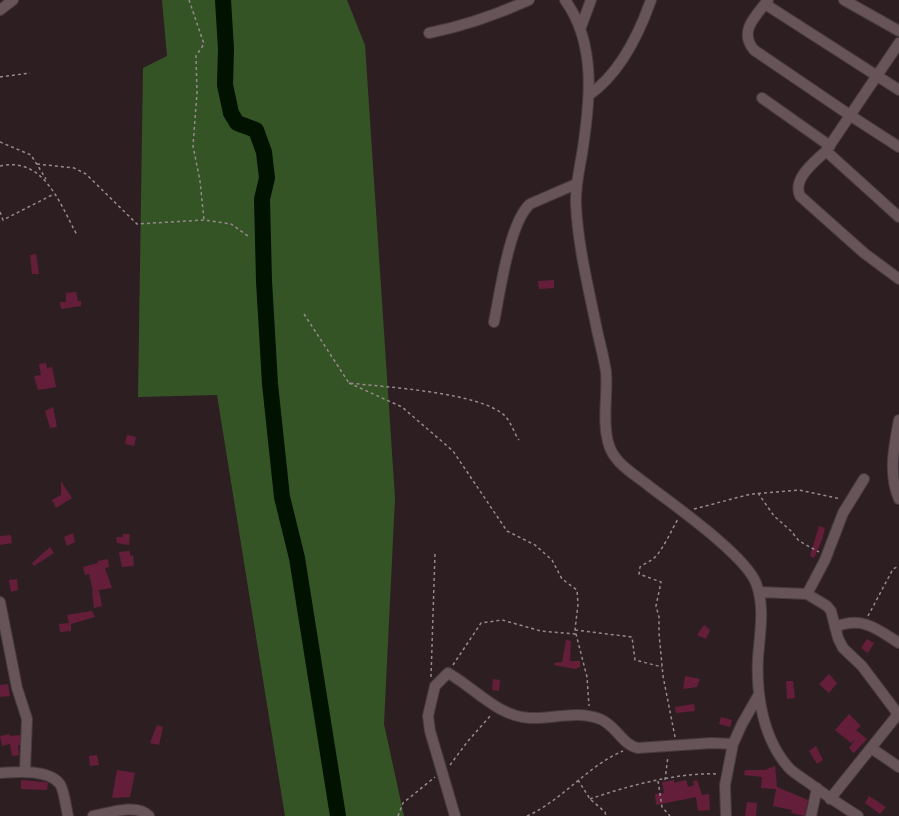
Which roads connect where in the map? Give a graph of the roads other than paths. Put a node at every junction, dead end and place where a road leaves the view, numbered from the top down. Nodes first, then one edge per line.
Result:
1 (13, 0) edge
2 (528, 0) edge
3 (565, 0) edge
4 (592, 0) edge
5 (651, 0) edge
6 (844, 0) edge
7 (767, 2) edge
8 (0, 10) edge
9 (581, 27) junction
10 (899, 31) edge
11 (429, 33) dead end
12 (899, 43) edge
13 (877, 77) junction
14 (899, 90) edge
15 (589, 95) junction
16 (762, 98) dead end
17 (851, 116) junction
18 (899, 147) edge
19 (828, 148) junction
20 (576, 184) junction
21 (899, 217) edge
22 (899, 279) edge
23 (494, 322) dead end
24 (899, 420) edge
25 (897, 440) edge
26 (896, 464) edge
27 (864, 479) dead end
28 (899, 499) edge
29 (759, 592) junction
30 (807, 594) junction
31 (0, 602) edge
32 (835, 627) junction
33 (899, 643) edge
34 (758, 696) junction
35 (898, 713) edge
36 (733, 744) junction
37 (872, 748) junction
38 (899, 767) edge
39 (25, 771) junction
40 (0, 773) edge
41 (817, 788) junction
42 (830, 799) junction
43 (68, 816) edge
44 (93, 816) edge
45 (149, 816) edge
46 (455, 816) edge
47 (726, 816) edge
48 (811, 816) edge
49 (858, 816) edge

1 - 8 street
2 - 11 street
3 - 9 street
4 - 9 street
5 - 15 street
6 - 10 street
7 - 13 street
7 - 17 street
9 - 15 street
12 - 13 street
13 - 14 street
13 - 17 street
15 - 20 street
16 - 19 street
17 - 18 street
17 - 19 street
19 - 21 street
19 - 22 street
20 - 23 street
20 - 29 street
24 - 25 street
25 - 26 street
26 - 28 street
27 - 30 street
29 - 30 street
29 - 34 street
30 - 32 street
31 - 39 street
32 - 33 street
32 - 35 street
34 - 36 street
34 - 41 street
35 - 37 street
36 - 46 street
36 - 47 street
37 - 38 street
37 - 42 street
39 - 40 street
39 - 43 street
41 - 42 street
41 - 48 street
42 - 49 street
44 - 45 street

